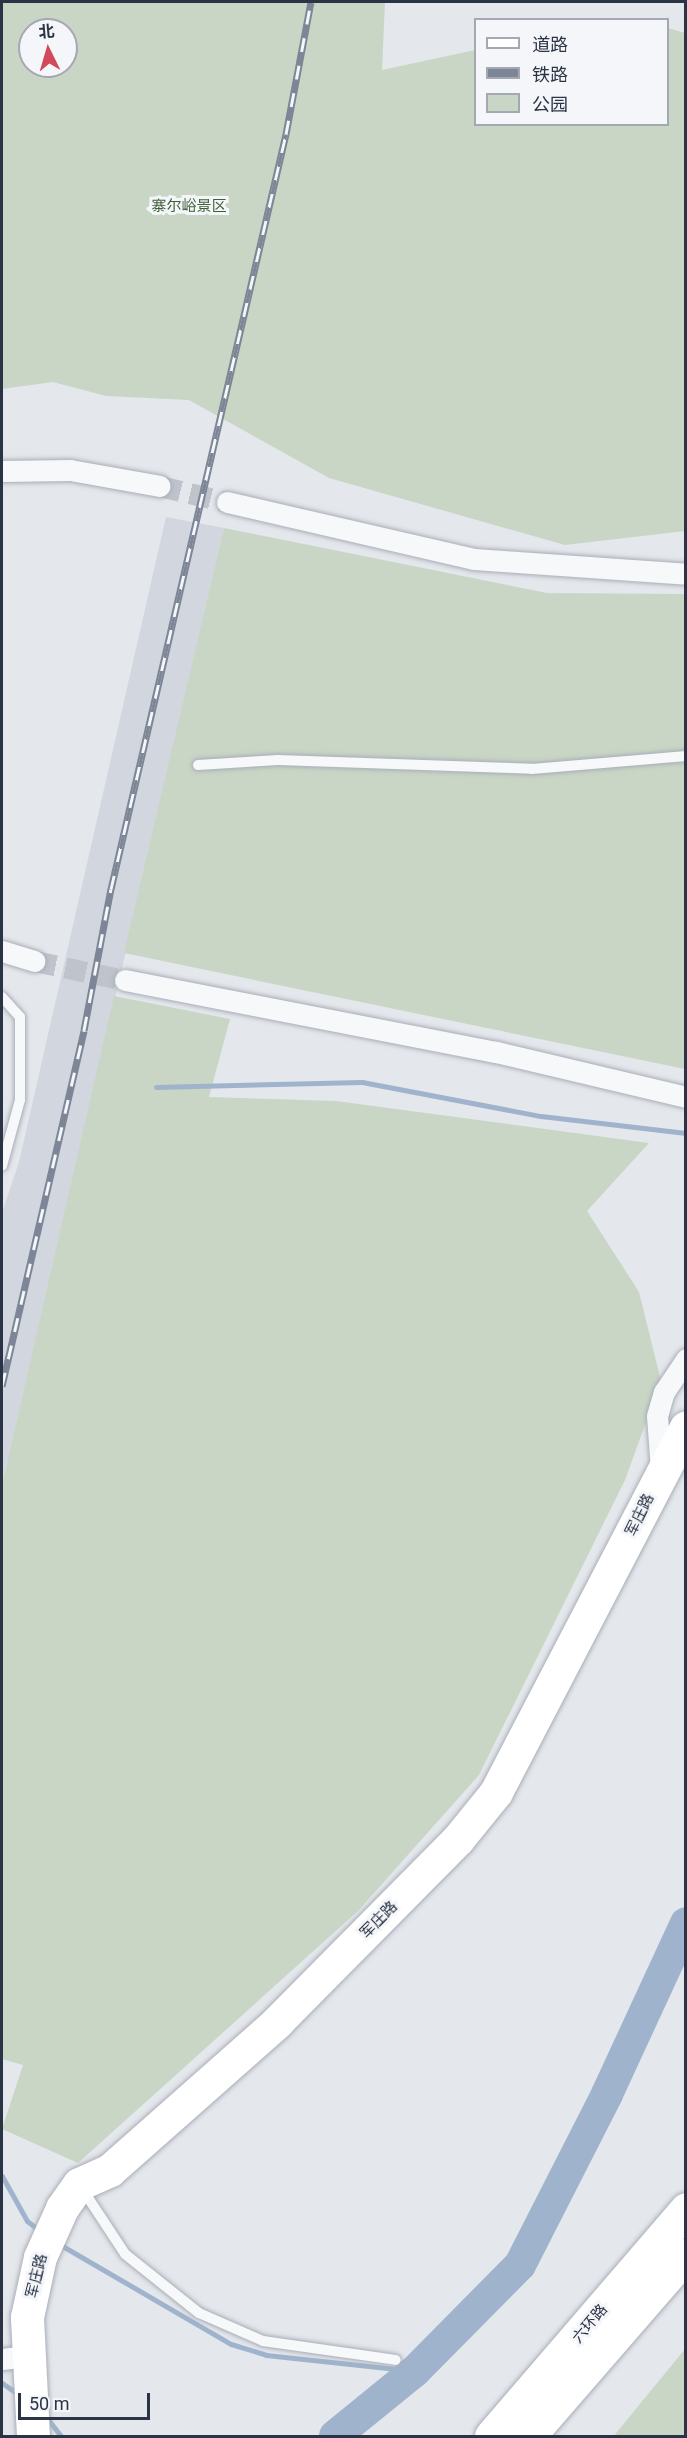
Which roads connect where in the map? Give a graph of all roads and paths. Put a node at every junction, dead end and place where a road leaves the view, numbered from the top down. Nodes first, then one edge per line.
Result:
1 (2, 471) edge
2 (160, 486) tunnel mouth
3 (227, 502) tunnel mouth
4 (686, 574) edge
5 (686, 756) edge
6 (198, 765) dead end
7 (2, 951) edge
8 (34, 961) tunnel mouth
9 (124, 980) tunnel mouth
10 (2, 997) edge
11 (686, 1097) edge
12 (2, 1166) edge
13 (686, 1359) edge
14 (686, 1427) edge
15 (661, 1473) junction
16 (70, 2196) junction
17 (686, 2209) edge
18 (686, 2255) edge
19 (14, 2358) edge
20 (396, 2361) dead end
21 (32, 2418) edge
22 (491, 2436) edge
23 (529, 2436) edge

1 - 2 street
3 - 4 street
5 - 6 lane
7 - 8 street
9 - 11 street
10 - 12 lane
13 - 15 street
14 - 15 main road, 军庄路
15 - 16 main road, 军庄路
16 - 19 main road, 军庄路
16 - 20 lane
17 - 22 main road, 六环路
18 - 23 main road, 六环路
19 - 21 main road, 军庄路

